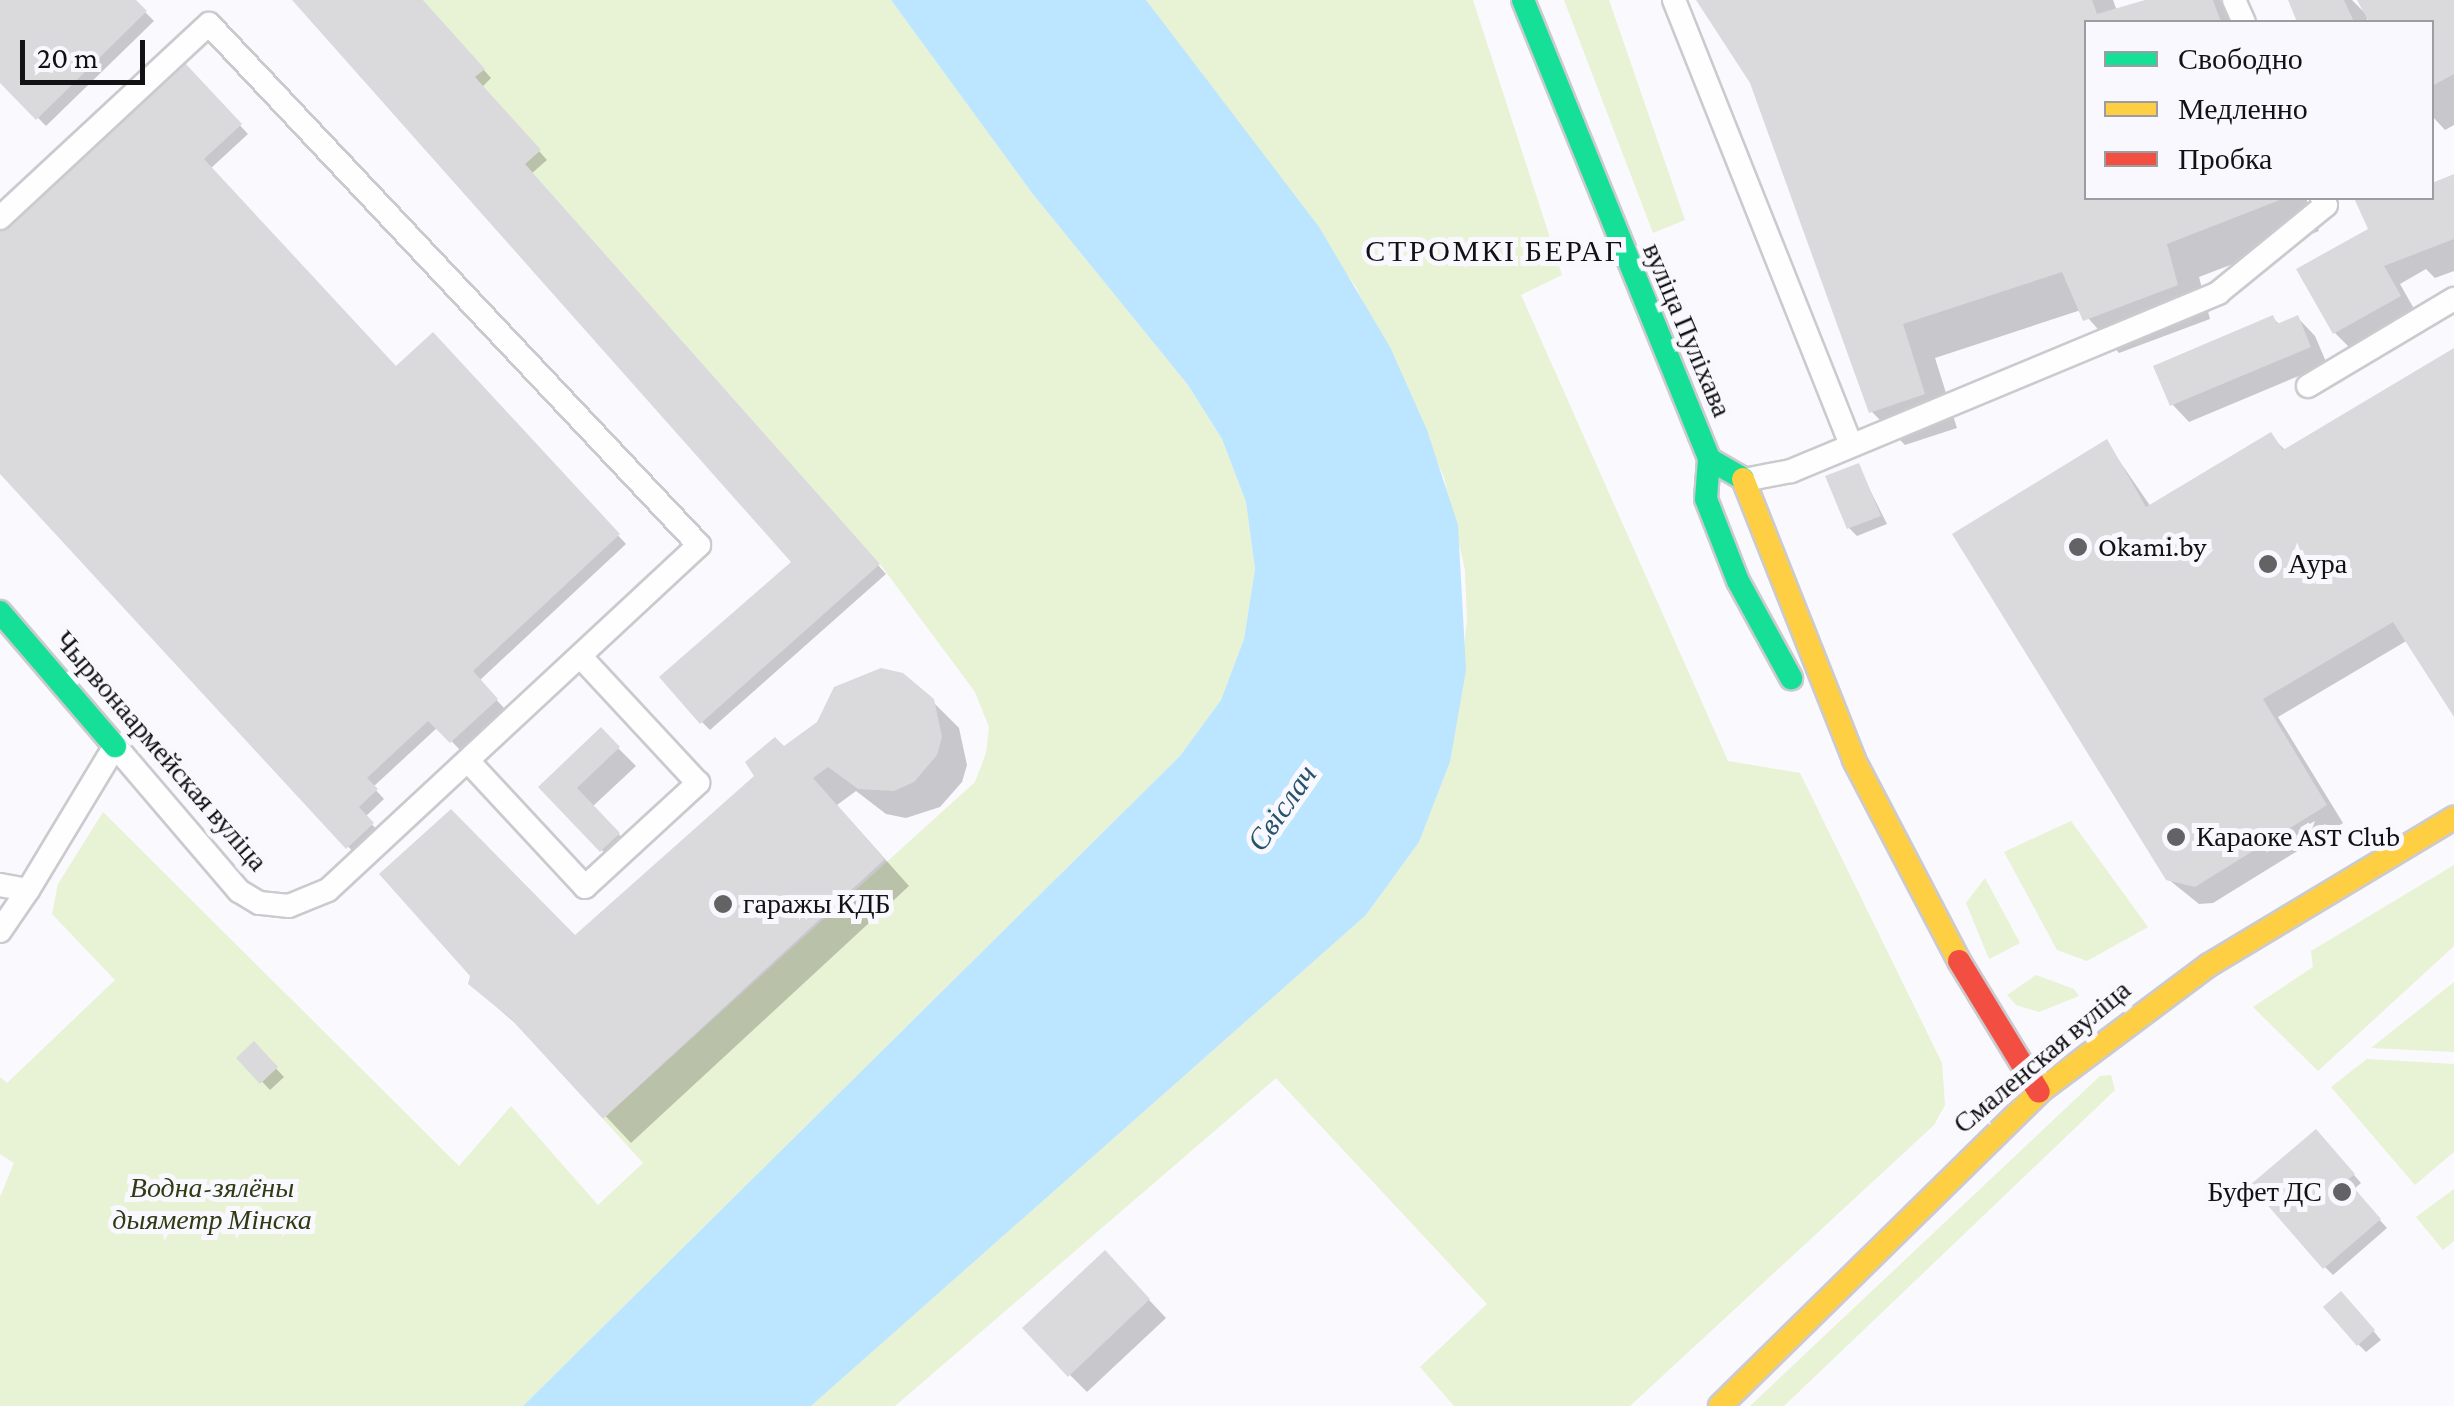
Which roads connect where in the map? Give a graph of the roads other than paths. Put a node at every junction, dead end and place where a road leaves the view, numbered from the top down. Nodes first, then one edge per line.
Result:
1 (1523, 0) edge
2 (1674, 0) edge
3 (2323, 200) edge
4 (0, 218) edge
5 (2454, 299) edge
6 (2308, 386) dead end
7 (1850, 442) junction
8 (1709, 459) junction
9 (1744, 480) junction
10 (0, 612) edge
11 (580, 656) junction
12 (115, 746) junction
13 (1854, 760) junction
14 (468, 761) junction
15 (2454, 818) edge
16 (0, 885) edge
17 (28, 890) junction
18 (0, 931) edge
19 (2038, 1092) junction
20 (1720, 1406) edge

1 - 8 street, вуліца Пуліхава
2 - 7 lane
3 - 7 lane
4 - 11 lane
5 - 6 lane
7 - 9 lane
8 - 9 street, вуліца Пуліхава
8 - 13 street, вуліца Пуліхава
9 - 13 street, вуліца Пуліхава
10 - 12 street, Чырвонаармейская вуліца
11 - 14 lane
11 - 14 lane
12 - 14 lane, Чырвонаармейская вуліца
12 - 17 lane
13 - 19 street, вуліца Пуліхава
15 - 19 street, Смаленская вуліца
16 - 17 lane
17 - 18 lane
19 - 20 street, Смаленская вуліца

